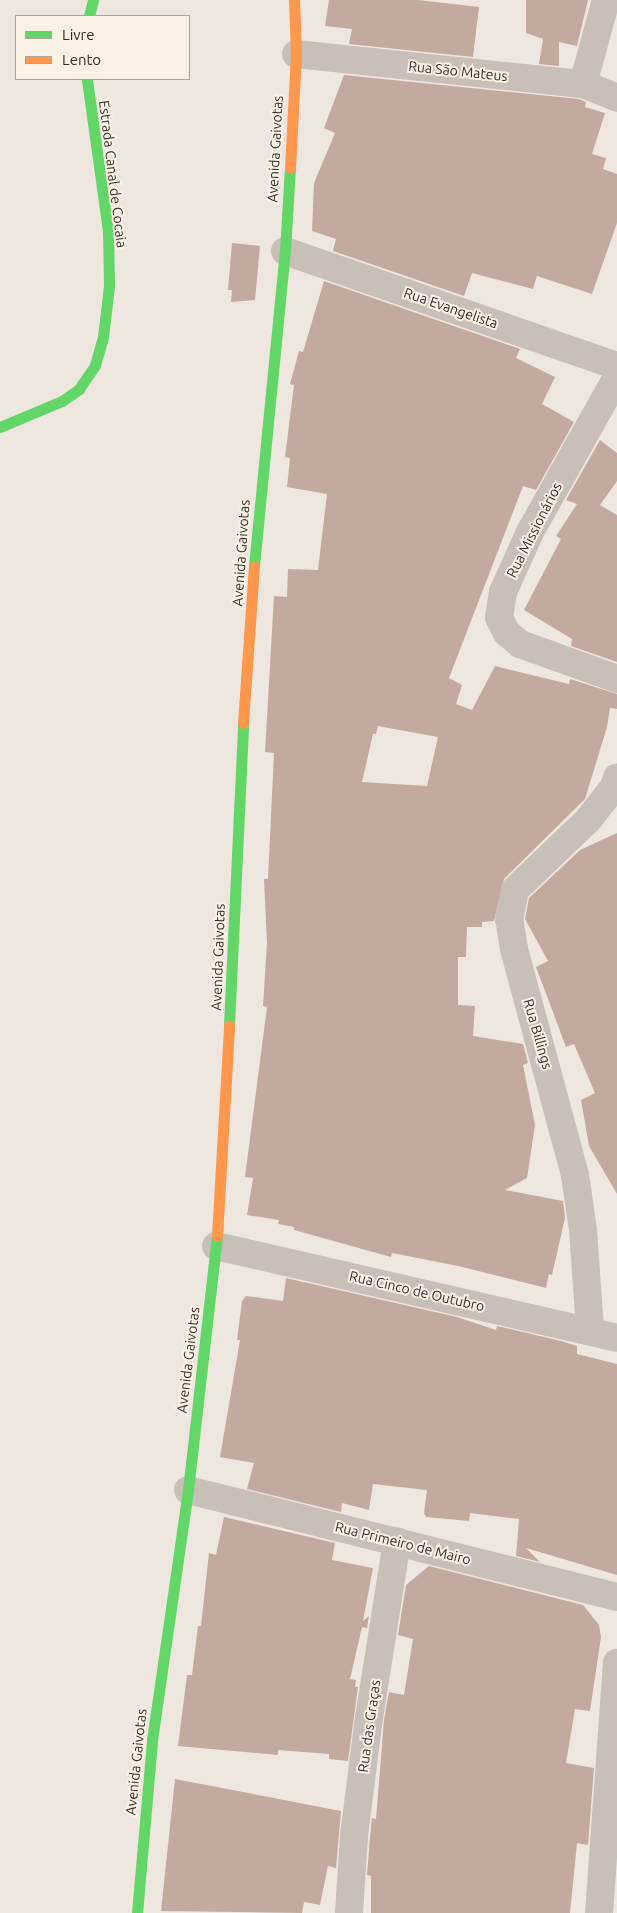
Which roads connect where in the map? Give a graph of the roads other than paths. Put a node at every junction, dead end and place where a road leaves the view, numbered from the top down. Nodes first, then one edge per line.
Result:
1 (93, 0) edge
2 (294, 0) edge
3 (606, 0) edge
4 (88, 15) edge
5 (296, 54) junction
6 (87, 80) edge
7 (584, 84) junction
8 (617, 98) edge
9 (285, 251) junction
10 (617, 366) edge
11 (617, 377) edge
12 (0, 427) edge
13 (617, 679) edge
14 (616, 785) edge
15 (216, 1246) junction
16 (590, 1330) junction
17 (617, 1338) edge
18 (188, 1490) junction
19 (398, 1541) junction
20 (617, 1597) edge
21 (617, 1663) edge
22 (137, 1913) edge
23 (349, 1913) edge
24 (599, 1913) edge

1 - 4 street
2 - 5 street, Avenida Gaivotas
3 - 7 street
5 - 7 street, Rua São Mateus
5 - 9 street, Avenida Gaivotas
6 - 12 street, Estrada Canal de Cocaia
7 - 8 street, Rua São Mateus
9 - 10 street, Rua Evangelista
9 - 15 street, Avenida Gaivotas
11 - 13 street, Rua Missionários
14 - 16 street, Rua Billings
15 - 16 street, Rua Cinco de Outubro
15 - 18 street, Avenida Gaivotas
16 - 17 street, Rua Cinco de Outubro
18 - 19 street, Rua Primeiro de Mairo
18 - 22 street, Avenida Gaivotas
19 - 20 street, Rua Primeiro de Mairo
19 - 23 street, Rua das Graças
21 - 24 street

